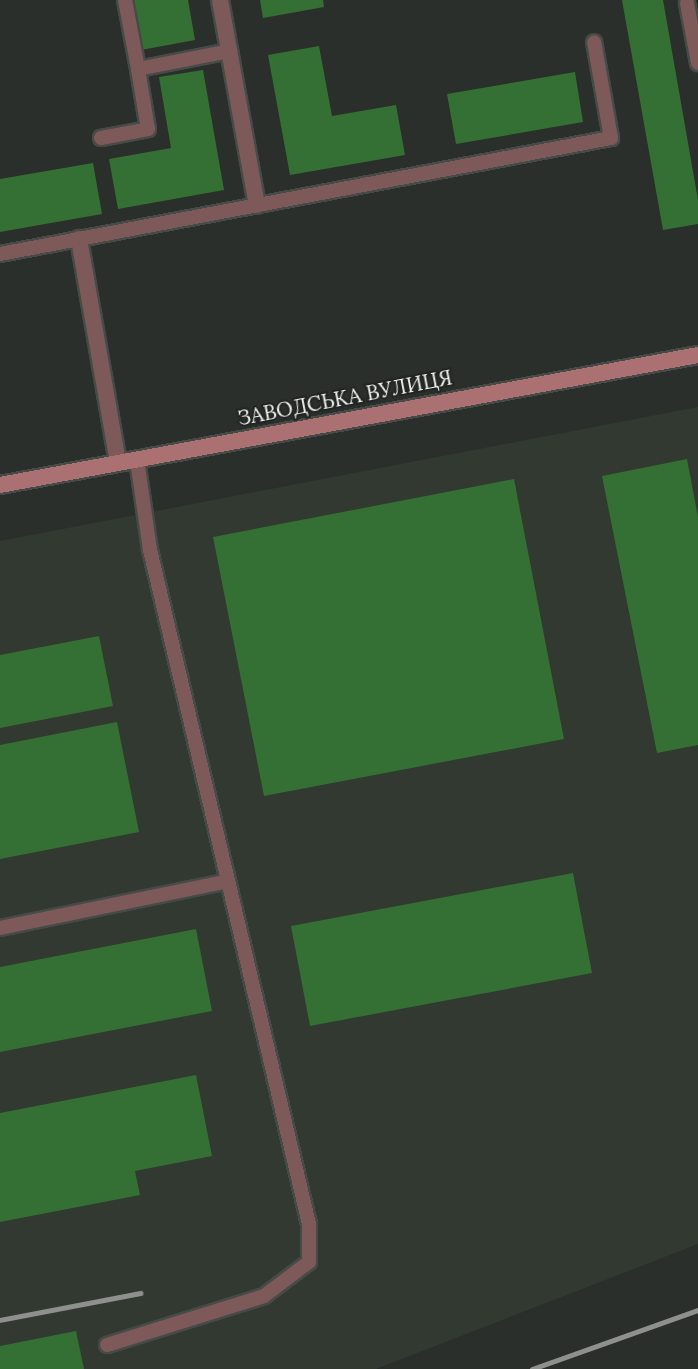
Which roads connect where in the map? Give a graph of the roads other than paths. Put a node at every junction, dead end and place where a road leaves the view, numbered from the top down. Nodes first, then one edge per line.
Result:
1 (125, 0) edge
2 (220, 0) edge
3 (687, 3) dead end
4 (594, 42) dead end
5 (230, 51) junction
6 (698, 63) edge
7 (138, 69) junction
8 (101, 138) dead end
9 (257, 205) junction
10 (79, 239) junction
11 (0, 254) edge
12 (698, 355) edge
13 (137, 460) junction
14 (118, 463) junction
15 (0, 485) edge
16 (228, 881) junction
17 (0, 928) edge
18 (107, 1345) dead end

1 - 7 lane
2 - 5 street
3 - 6 lane
4 - 9 lane
5 - 7 lane
5 - 9 street
7 - 8 lane
9 - 10 lane
10 - 11 lane
10 - 14 street
12 - 13 main road, ЗАВОДСЬКА ВУЛИЦЯ
13 - 14 main road, ЗАВОДСЬКА ВУЛИЦЯ
13 - 16 lane
14 - 15 main road, ЗАВОДСЬКА ВУЛИЦЯ
16 - 17 lane
16 - 18 lane

